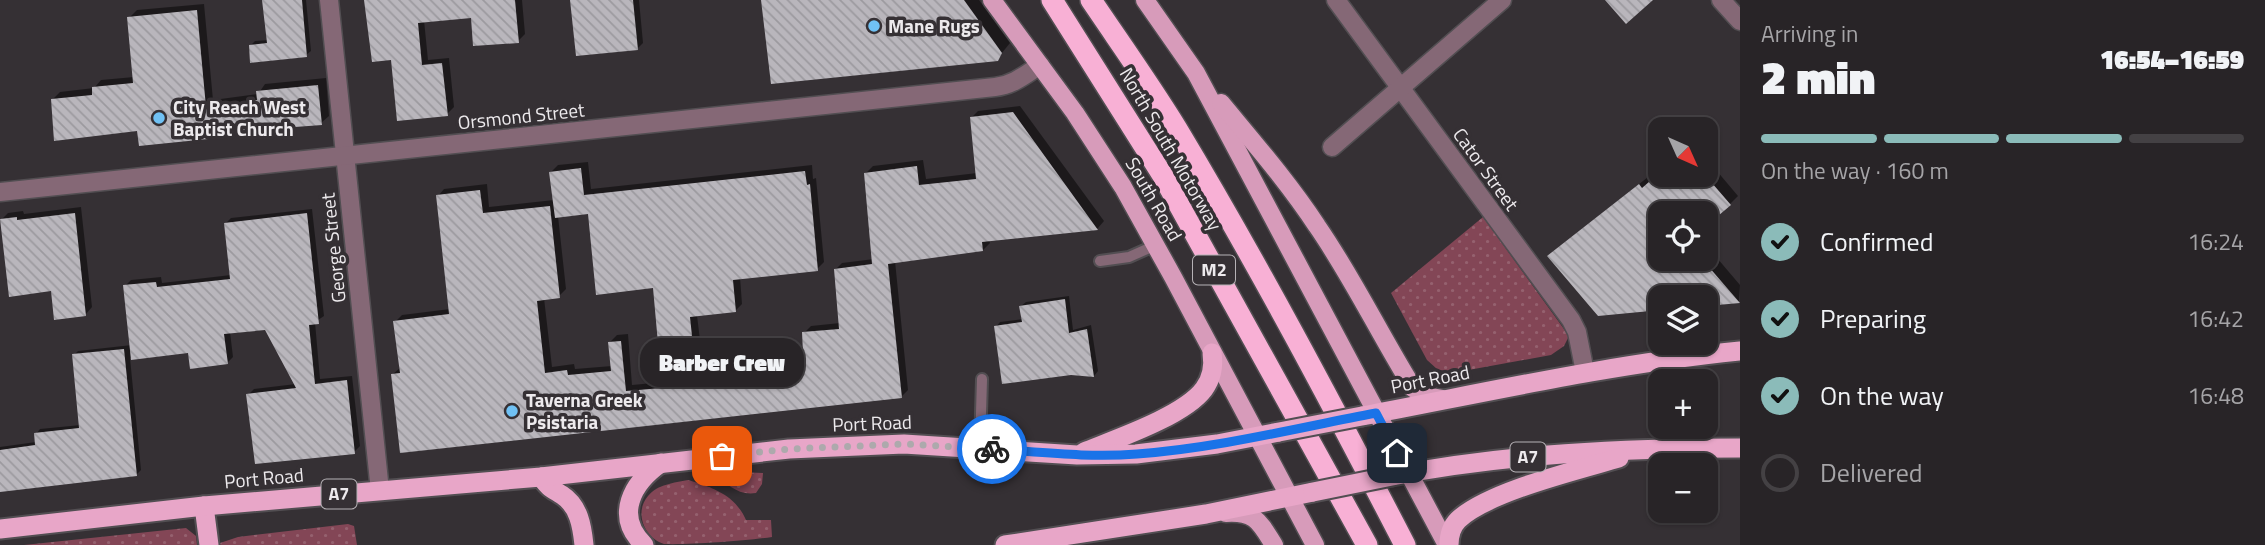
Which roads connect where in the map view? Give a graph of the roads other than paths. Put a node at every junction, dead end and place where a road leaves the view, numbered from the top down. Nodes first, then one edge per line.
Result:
1 (329, 0) edge
2 (992, 0) edge
3 (1052, 0) edge
4 (1091, 0) edge
5 (1145, 0) edge
6 (1336, 0) edge
7 (1502, 0) edge
8 (1721, 0) edge
9 (1740, 21) edge
10 (1040, 65) junction
11 (1196, 74) junction
12 (1401, 88) junction
13 (1332, 147) dead end
14 (345, 156) junction
15 (0, 192) edge
16 (1156, 245) junction
17 (1100, 261) dead end
18 (1740, 351) edge
19 (1212, 353) junction
20 (1585, 372) junction
21 (982, 379) dead end
22 (1449, 399) junction
23 (1369, 415) junction
24 (1257, 437) junction
25 (980, 448) junction
26 (1650, 448) junction
27 (1740, 448) edge
28 (1077, 455) junction
29 (661, 463) junction
30 (1400, 475) junction
31 (541, 477) junction
32 (380, 491) junction
33 (1291, 498) junction
34 (204, 506) junction
35 (1206, 514) junction
36 (0, 529) edge
37 (209, 545) edge
38 (584, 545) edge
39 (644, 545) edge
40 (1005, 545) edge
41 (1274, 545) edge
42 (1315, 545) edge
43 (1367, 545) edge
44 (1405, 545) edge
45 (1448, 545) edge

1 - 14 street, George Street
2 - 10 main road, South Road
3 - 43 highway, North South Motorway / M2
4 - 44 highway, North South Motorway / M2
5 - 11 main road
6 - 12 street, Cator Street
7 - 12 street
8 - 9 street
10 - 14 street, Orsmond Street
10 - 16 main road, South Road
11 - 22 main road
11 - 23 main road
12 - 13 street
12 - 20 street, Cator Street
14 - 15 street, Orsmond Street
14 - 32 street, George Street
16 - 17 lane
16 - 19 main road, South Road
18 - 20 highway, Port Road / A7
19 - 24 main road, South Road
19 - 28 highway
20 - 22 highway, Port Road / A7
21 - 25 lane
22 - 23 highway, Port Road / A7
23 - 24 highway, Port Road / A7, bridge
23 - 30 main road
24 - 28 highway, Port Road / A7
24 - 33 main road, South Road
25 - 28 highway, Port Road / A7
25 - 29 highway, Port Road / A7
26 - 27 highway, A7
26 - 30 highway, A7
26 - 45 highway
29 - 31 highway, Port Road / A7
29 - 39 highway
30 - 33 highway, A7, bridge
30 - 45 main road
31 - 32 highway, Port Road / A7
31 - 38 highway
32 - 34 highway, Port Road / A7
33 - 35 highway, A7
33 - 42 main road, South Road
34 - 36 highway, Port Road / A7
34 - 37 highway
35 - 40 highway, A7
35 - 41 main road

